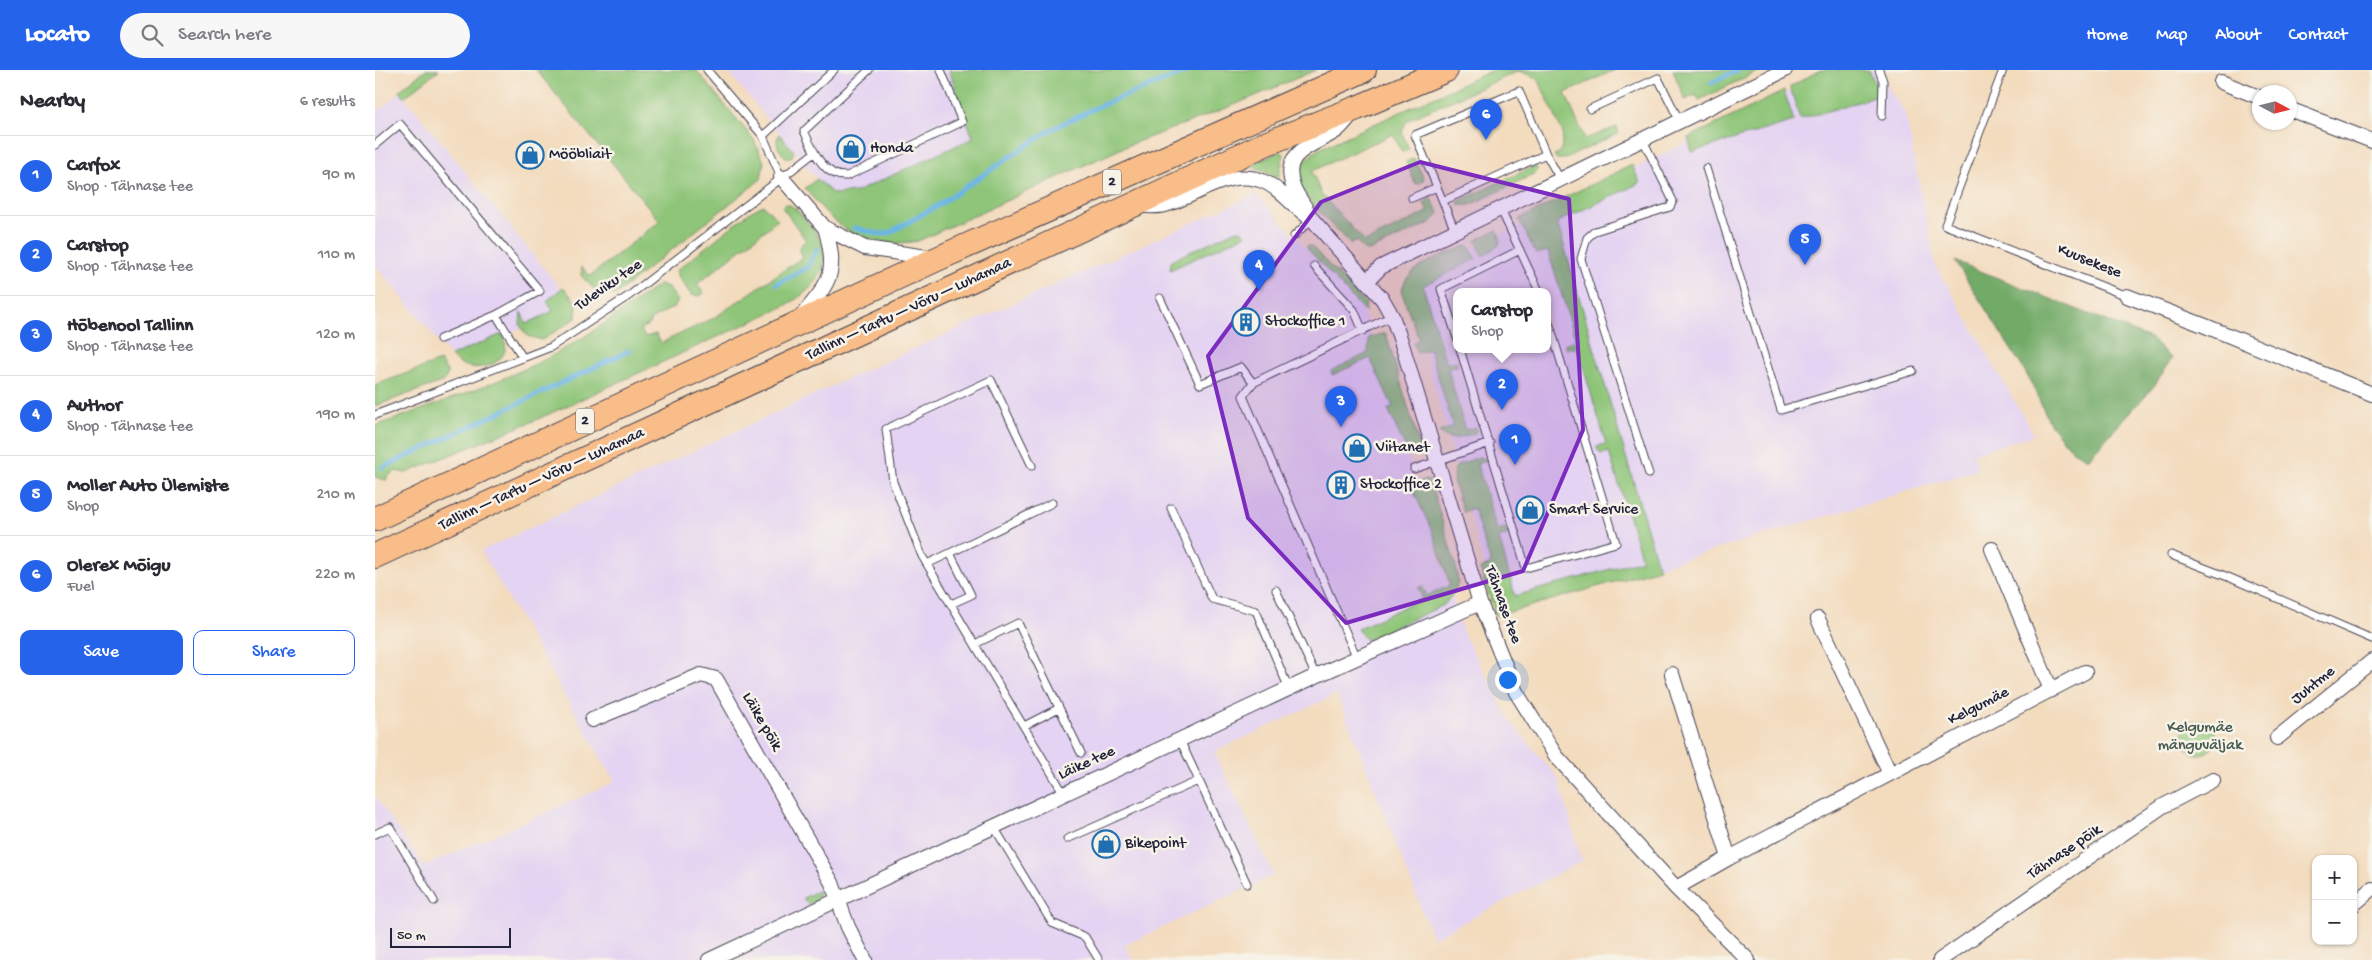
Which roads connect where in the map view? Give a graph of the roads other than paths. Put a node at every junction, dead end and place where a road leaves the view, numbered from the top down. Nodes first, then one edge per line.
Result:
1 (707, 70) edge
2 (834, 70) edge
3 (869, 70) edge
4 (941, 70) edge
5 (1364, 70) edge
6 (1446, 70) edge
7 (1785, 70) edge
8 (1879, 70) edge
9 (2003, 70) edge
10 (1771, 74) edge
11 (2221, 82) dead end
12 (2252, 94) edge
13 (1357, 108) junction
14 (1590, 109) dead end
15 (2297, 112) edge
16 (1882, 116) dead end
17 (1679, 122) junction
18 (763, 136) junction
19 (1643, 140) junction
20 (2372, 141) edge
21 (375, 145) edge
22 (814, 153) junction
23 (1546, 154) junction
24 (1706, 168) dead end
25 (781, 177) junction
26 (1560, 179) junction
27 (1437, 187) junction
28 (1412, 198) dead end
29 (1443, 201) junction
30 (1133, 206) junction
31 (1500, 208) junction
32 (1312, 219) junction
33 (825, 228) junction
34 (1455, 231) junction
35 (1294, 236) dead end
36 (1521, 250) junction
37 (937, 259) junction
38 (1314, 266) dead end
39 (1367, 281) junction
40 (1538, 288) edge
41 (2127, 296) joint
42 (1160, 298) dead end
43 (495, 315) junction
44 (1392, 316) junction
45 (796, 324) junction
46 (1453, 326) edge
47 (1551, 329) edge
48 (1363, 331) junction
49 (440, 339) dead end
50 (1461, 353) edge
51 (523, 358) junction
52 (1913, 371) dead end
53 (1253, 383) junction
54 (2372, 394) edge
55 (375, 415) edge
56 (1490, 443) junction
57 (1437, 461) junction
58 (1032, 466) dead end
59 (1414, 470) dead end
60 (1649, 474) dead end
61 (1052, 503) dead end
62 (1171, 508) dead end
63 (375, 519) edge
64 (1992, 549) dead end
65 (950, 553) junction
66 (2171, 555) dead end
67 (375, 556) edge
68 (927, 564) junction
69 (1276, 590) dead end
70 (1480, 602) junction
71 (951, 604) junction
72 (1818, 618) dead end
73 (2372, 639) edge
74 (975, 644) junction
75 (1357, 658) junction
76 (2372, 661) edge
77 (2085, 672) dead end
78 (1671, 674) dead end
79 (1316, 676) junction
80 (1289, 689) junction
81 (2051, 690) junction
82 (1059, 708) junction
83 (592, 720) dead end
84 (1023, 726) junction
85 (2277, 738) dead end
86 (1180, 740) junction
87 (1081, 753) dead end
88 (1890, 774) junction
89 (1199, 780) junction
90 (2213, 780) dead end
91 (1064, 794) junction
92 (994, 827) junction
93 (375, 834) edge
94 (1067, 839) dead end
95 (1729, 858) junction
96 (1247, 884) dead end
97 (1676, 888) junction
98 (2372, 889) edge
99 (434, 901) dead end
100 (838, 901) junction
101 (2357, 902) edge
102 (709, 960) edge
103 (865, 960) edge
104 (1099, 960) edge
105 (1748, 960) edge
106 (1940, 960) edge

1 - 18 lane
2 - 18 lane
3 - 22 lane
4 - 22 lane
5 - 37 highway, Tallinn — Tartu — Võru — Luhamaa / 2
6 - 13 highway, Tallinn — Tartu — Võru — Luhamaa / 2
7 - 10 street
8 - 16 lane
9 - 41 lane, Kuusekese
10 - 17 street
11 - 12 street
13 - 30 highway, Tallinn — Tartu — Võru — Luhamaa / 2
13 - 32 street
14 - 17 lane
15 - 20 street
17 - 19 street
18 - 25 lane
19 - 26 street
19 - 60 lane
21 - 43 lane
22 - 25 lane, Tuleviku tee
23 - 26 lane
23 - 27 lane
23 - 29 lane
24 - 52 lane
25 - 33 street
25 - 51 lane, Tuleviku tee
26 - 31 street
27 - 28 lane
27 - 29 lane
29 - 34 lane
30 - 32 street
30 - 67 highway, Tallinn — Tartu — Võru — Luhamaa / 2
31 - 34 street
31 - 36 lane
32 - 35 lane
32 - 39 street, Tähnase tee
33 - 37 street
33 - 45 street
34 - 39 street
36 - 40 lane
36 - 46 lane
37 - 45 highway, Tallinn — Tartu — Võru — Luhamaa / 2
38 - 48 lane
39 - 44 street, Tähnase tee
41 - 54 street, Kuusekese
42 - 53 lane
43 - 49 lane
43 - 51 lane
44 - 48 lane
44 - 57 street, Tähnase tee
45 - 63 highway, Tallinn — Tartu — Võru — Luhamaa / 2
47 - 56 lane
48 - 53 lane
50 - 56 lane
51 - 55 lane, Tuleviku tee
53 - 75 lane
56 - 57 lane
57 - 59 lane
57 - 70 street, Tähnase tee
58 - 68 lane
61 - 65 lane
62 - 80 lane
64 - 81 street
65 - 68 lane
65 - 71 lane
66 - 73 lane
68 - 71 lane
69 - 79 lane
70 - 75 street, Läike tee
70 - 97 street, Tähnase tee
71 - 74 lane
72 - 88 street
74 - 82 lane
74 - 84 lane
75 - 79 street, Läike tee
76 - 85 street, Juhtme
77 - 81 street, Kelgumäe
78 - 95 street
79 - 80 street, Läike tee
80 - 86 street, Läike tee
81 - 88 street, Kelgumäe
82 - 84 lane
82 - 87 lane
83 - 100 street, Läike põik
84 - 91 lane
86 - 89 lane
86 - 91 street, Läike tee
88 - 95 street, Kelgumäe
89 - 94 lane
89 - 96 lane
90 - 106 street, Tähnase põik
91 - 92 street, Läike tee
92 - 100 street, Läike tee
92 - 104 lane
93 - 99 lane
95 - 97 street, Kelgumäe
97 - 105 street, Tähnase tee
98 - 101 street
100 - 102 street, Läike tee
100 - 103 street

